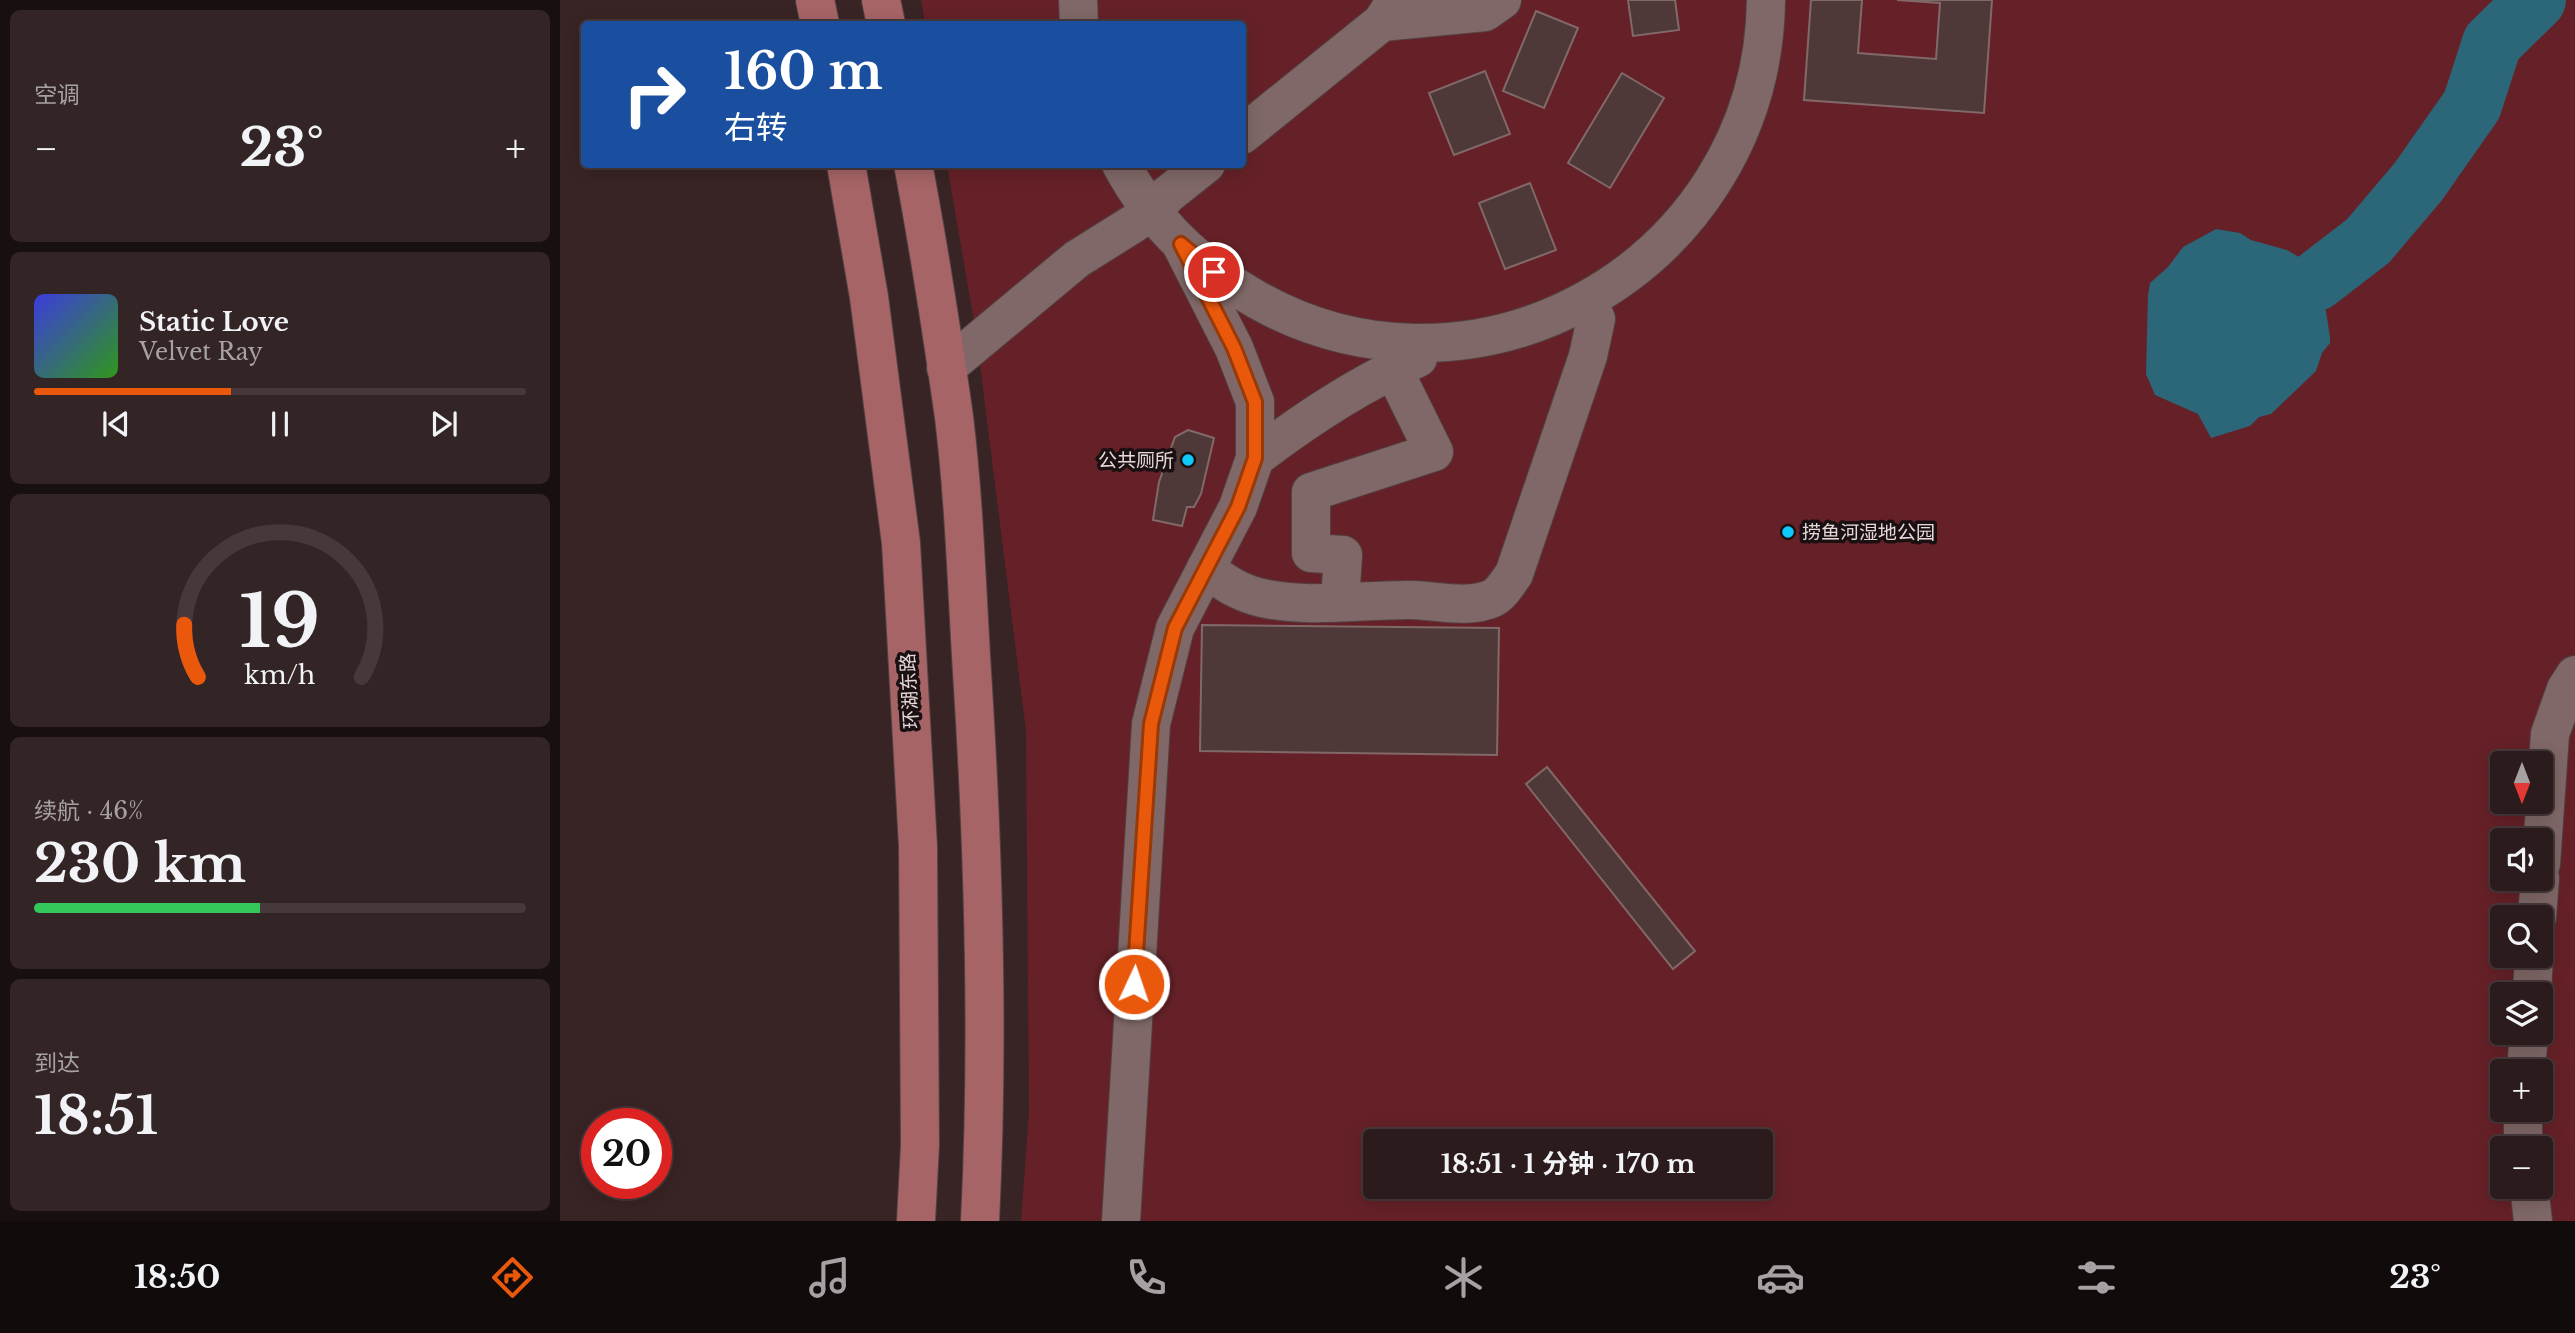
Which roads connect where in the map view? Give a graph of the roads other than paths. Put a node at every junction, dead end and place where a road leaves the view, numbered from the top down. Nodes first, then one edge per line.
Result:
1 (815, 0) edge
2 (881, 0) edge
3 (1078, 0) edge
4 (1502, 0) edge
5 (1766, 0) edge
6 (1389, 11) edge
7 (819, 21) edge
8 (885, 21) edge
9 (1079, 21) edge
10 (1246, 132) edge
11 (847, 168) edge
12 (914, 168) edge
13 (1124, 168) edge
14 (1201, 168) edge
15 (1152, 212) junction
16 (1181, 244) junction
17 (1587, 300) junction
18 (1458, 340) junction
19 (946, 368) junction
20 (1393, 369) junction
21 (1255, 458) junction
22 (1206, 568) junction
23 (1340, 601) junction
24 (2575, 675) edge
25 (2543, 828) edge
26 (2530, 1199) edge
27 (916, 1221) edge
28 (980, 1221) edge
29 (1121, 1221) edge
30 (2533, 1221) edge

1 - 7 main road
2 - 8 main road
3 - 9 street
4 - 6 street
5 - 17 street
6 - 10 street
11 - 27 main road, 环湖东路
12 - 19 main road
13 - 15 street
14 - 15 street
15 - 16 street
15 - 19 street
16 - 18 street
16 - 21 street
17 - 18 street
17 - 23 street
18 - 20 street
19 - 28 main road
20 - 21 street
20 - 23 street
21 - 22 street
22 - 23 street
22 - 29 street
24 - 25 street
26 - 30 street

